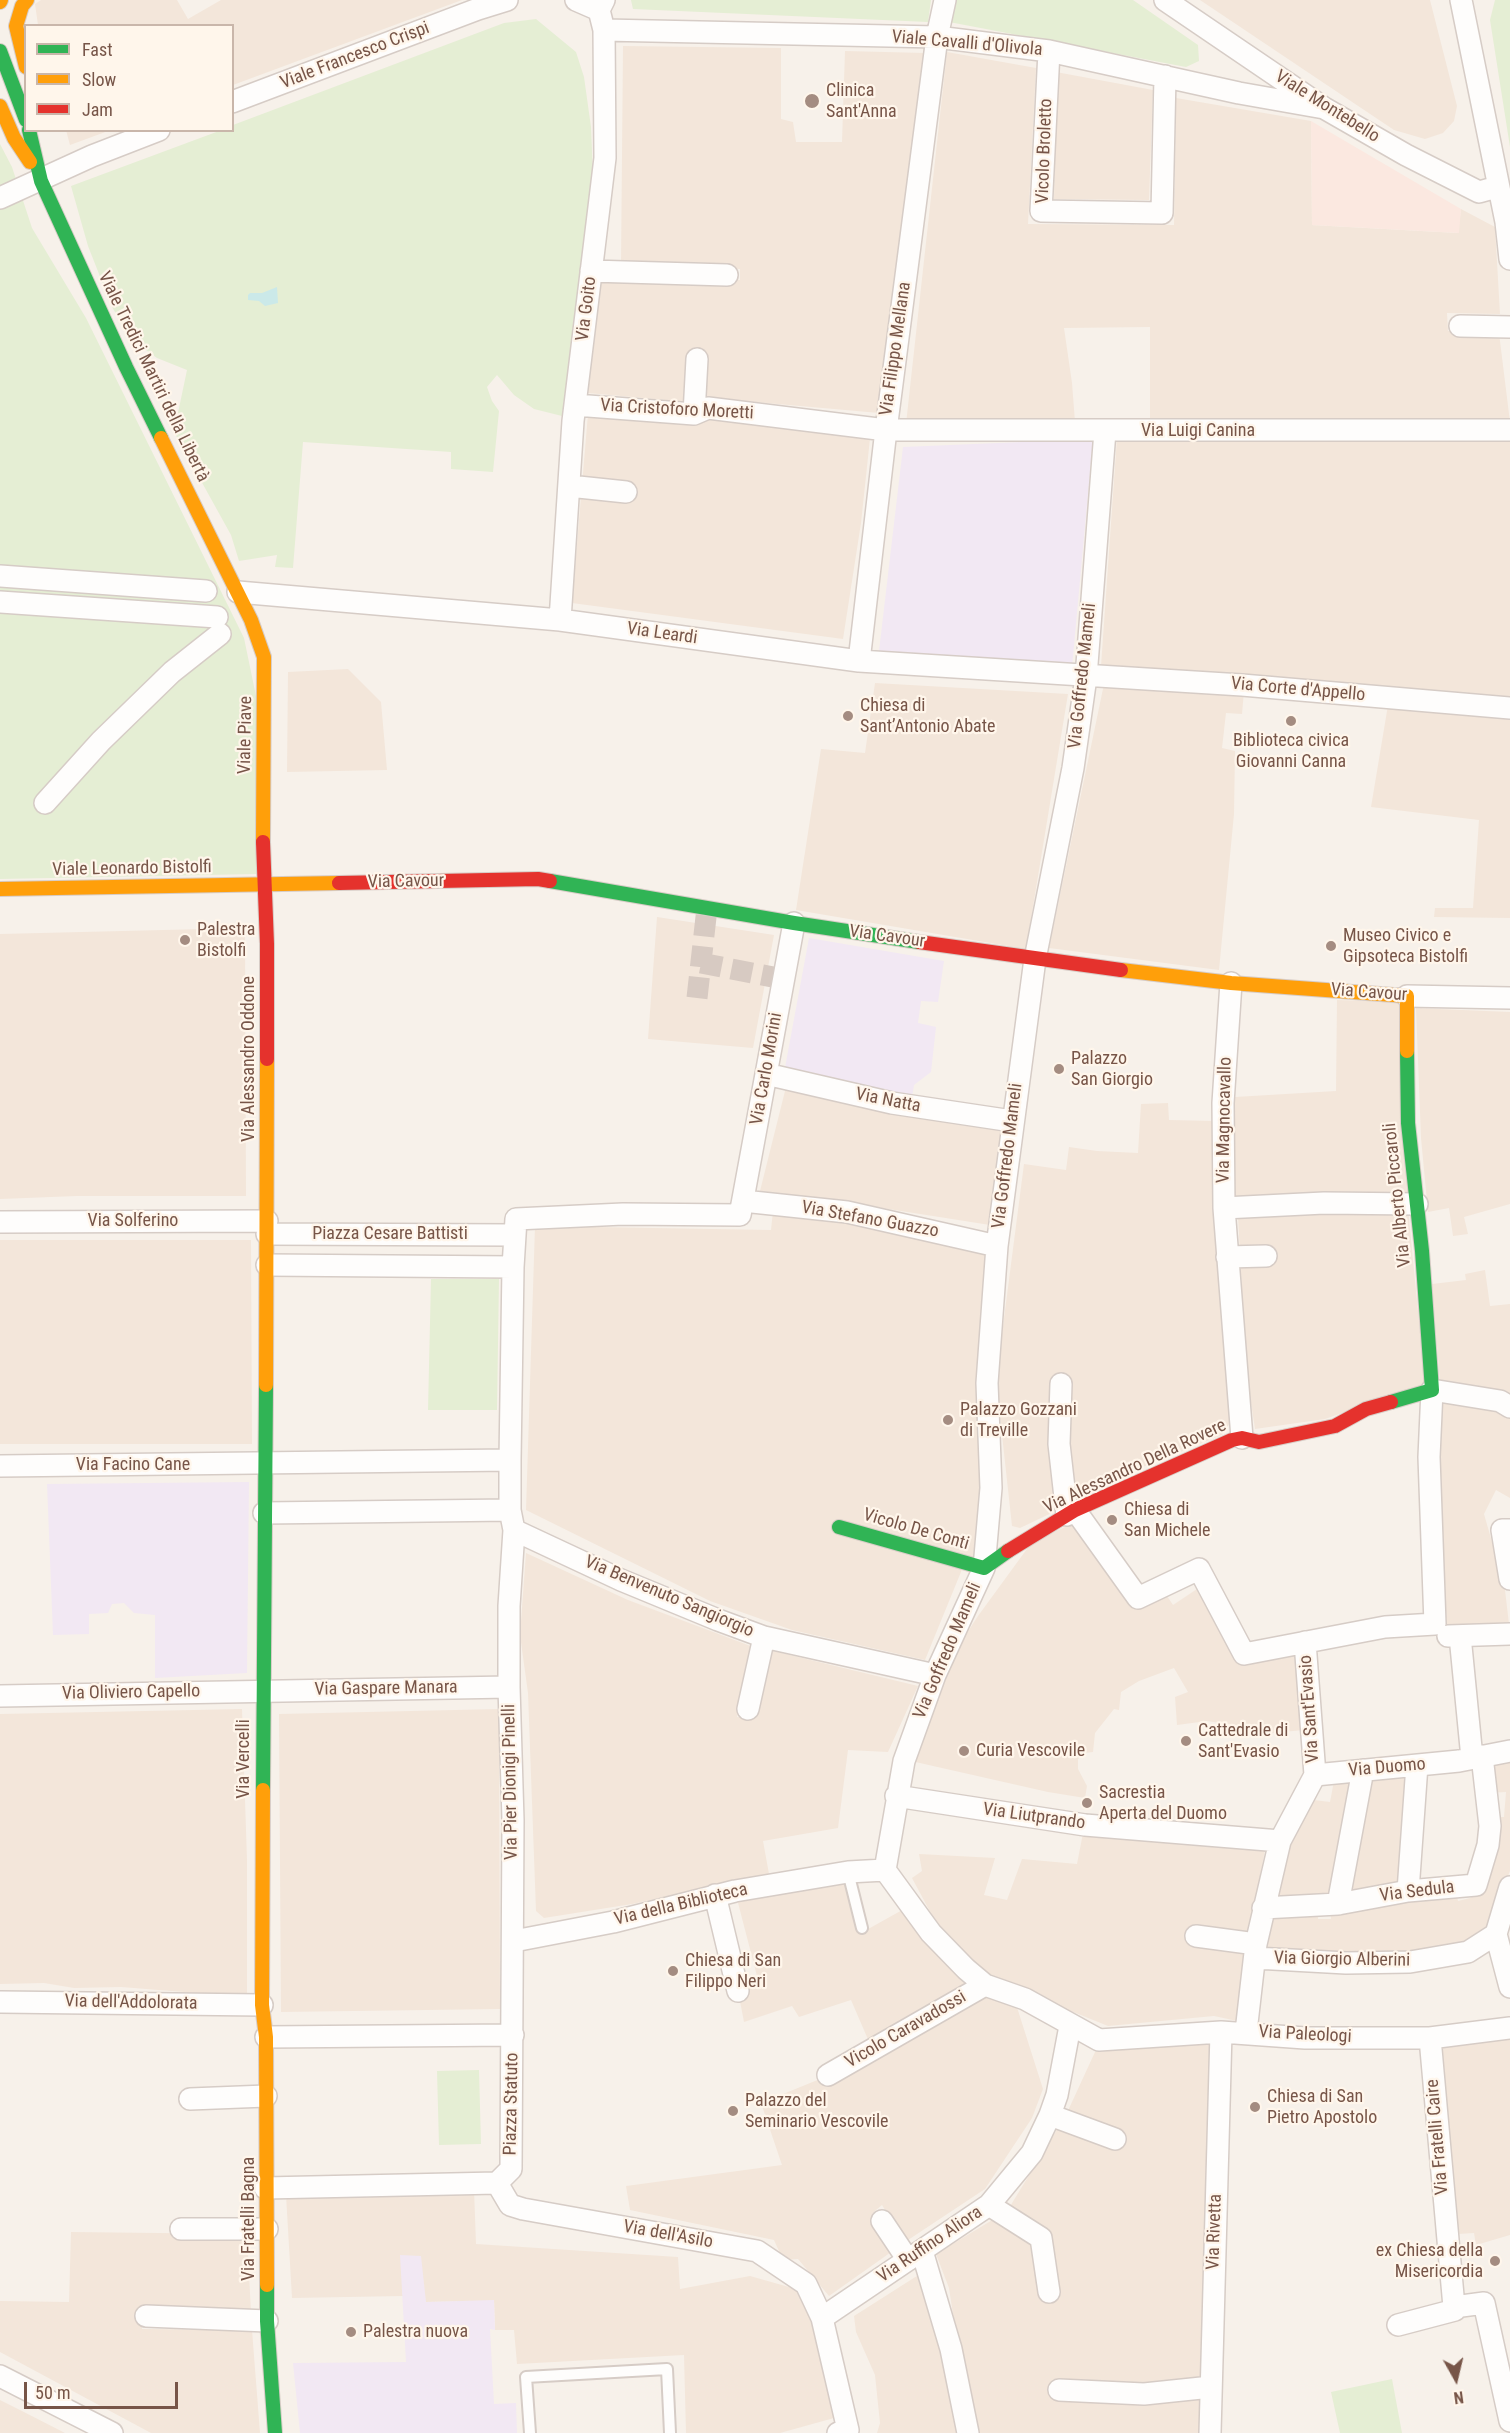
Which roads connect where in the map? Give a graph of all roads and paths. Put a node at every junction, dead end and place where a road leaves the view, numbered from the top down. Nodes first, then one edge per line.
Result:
1 (27, 0) edge
2 (507, 0) edge
3 (576, 0) edge
4 (945, 0) edge
5 (1166, 0) edge
6 (1461, 0) edge
7 (1470, 0) edge
8 (478, 4) edge
9 (602, 13) edge
10 (1465, 21) junction
11 (938, 37) junction
12 (0, 51) edge
13 (1049, 51) junction
14 (24, 59) edge
15 (1166, 76) junction
16 (234, 101) edge
17 (0, 107) edge
18 (1324, 108) junction
19 (24, 115) edge
20 (29, 132) edge
21 (40, 132) edge
22 (154, 132) edge
23 (40, 178) junction
24 (1497, 187) junction
25 (0, 198) edge
26 (1508, 222) edge
27 (1510, 259) edge
28 (591, 271) junction
29 (727, 275) dead end
30 (1460, 326) dead end
31 (1510, 327) edge
32 (698, 359) dead end
33 (575, 405) junction
34 (694, 414) junction
35 (886, 430) junction
36 (1510, 430) edge
37 (1105, 431) junction
38 (569, 486) junction
39 (626, 492) dead end
40 (0, 576) edge
41 (206, 591) dead end
42 (238, 592) junction
43 (0, 602) edge
44 (560, 620) junction
45 (859, 661) junction
46 (1086, 677) junction
47 (1510, 708) edge
48 (45, 803) dead end
49 (265, 884) junction
50 (0, 889) edge
51 (794, 923) junction
52 (1035, 959) junction
53 (1231, 983) junction
54 (1407, 996) junction
55 (1510, 998) edge
56 (766, 1074) junction
57 (1012, 1121) junction
58 (1417, 1204) junction
59 (742, 1208) junction
60 (1224, 1208) junction
61 (0, 1222) edge
62 (267, 1227) junction
63 (514, 1235) junction
64 (997, 1246) junction
65 (1266, 1256) dead end
66 (1227, 1257) junction
67 (267, 1265) junction
68 (513, 1267) junction
69 (1061, 1384) dead end
70 (1432, 1390) junction
71 (1510, 1407) edge
72 (1242, 1438) junction
73 (510, 1460) junction
74 (266, 1464) junction
75 (0, 1466) edge
76 (264, 1513) junction
77 (1071, 1513) junction
78 (512, 1520) junction
79 (838, 1527) dead end
80 (1510, 1530) edge
81 (984, 1568) junction
82 (1510, 1580) edge
83 (1435, 1624) junction
84 (1510, 1634) edge
85 (1460, 1636) junction
86 (764, 1637) junction
87 (1305, 1642) junction
88 (934, 1675) junction
89 (509, 1687) junction
90 (262, 1691) junction
91 (0, 1696) edge
92 (748, 1709) dead end
93 (1510, 1751) edge
94 (1471, 1758) junction
95 (1417, 1765) junction
96 (1363, 1770) junction
97 (1315, 1775) junction
98 (896, 1796) junction
99 (1280, 1842) junction
100 (885, 1870) junction
101 (848, 1872) junction
102 (1510, 1887) edge
103 (1408, 1891) junction
104 (715, 1894) junction
105 (1338, 1904) junction
106 (1263, 1908) junction
107 (862, 1928) dead end
108 (1496, 1934) junction
109 (1196, 1936) dead end
110 (514, 1941) junction
111 (1255, 1951) junction
112 (985, 1985) junction
113 (1510, 1987) edge
114 (738, 1991) dead end
115 (0, 2002) edge
116 (261, 2005) junction
117 (1070, 2026) junction
118 (1510, 2028) edge
119 (1221, 2032) junction
120 (1246, 2032) junction
121 (513, 2035) junction
122 (266, 2037) junction
123 (1430, 2038) junction
124 (828, 2075) dead end
125 (266, 2096) junction
126 (190, 2099) dead end
127 (1054, 2105) junction
128 (1115, 2139) dead end
129 (497, 2183) junction
130 (265, 2188) junction
131 (989, 2205) junction
132 (882, 2221) dead end
133 (181, 2229) dead end
134 (267, 2229) junction
135 (915, 2256) junction
136 (1049, 2292) dead end
137 (1454, 2307) junction
138 (146, 2316) dead end
139 (822, 2318) junction
140 (267, 2321) junction
141 (1398, 2325) dead end
142 (0, 2376) edge
143 (1211, 2387) junction
144 (1059, 2390) dead end
145 (1510, 2421) edge
146 (843, 2432) edge
147 (112, 2433) edge
148 (274, 2433) edge
149 (530, 2433) edge
150 (670, 2433) edge
151 (968, 2433) edge
152 (1210, 2433) edge

1 - 14 street
2 - 8 street, Viale Francesco Crispi
3 - 9 street
4 - 11 street, Via Filippo Mellana
5 - 18 street, Viale Montebello
6 - 10 street
7 - 10 street
8 - 16 street, Viale Francesco Crispi
9 - 11 street, Viale Cavalli d'Olivola
9 - 28 street, Via Goito
10 - 24 street
11 - 13 street, Viale Cavalli d'Olivola
11 - 35 street, Via Filippo Mellana
12 - 19 street
13 - 15 street, Viale Cavalli d'Olivola
13 - 15 street, Vicolo Broletto
15 - 18 street, Viale Cavalli d'Olivola
17 - 23 street, Viale Tredici Martiri della Libertà
18 - 24 street, Viale Montebello
20 - 23 street, Viale Tredici Martiri della Libertà
21 - 23 street, Viale Tredici Martiri della Libertà
22 - 23 street
23 - 25 street
23 - 42 street, Viale Tredici Martiri della Libertà
24 - 26 street
26 - 27 street
28 - 29 street
28 - 33 street, Via Goito
30 - 31 street
32 - 34 street
33 - 34 street, Via Cristoforo Moretti
33 - 38 street, Via Goito
34 - 35 street, Via Cristoforo Moretti
35 - 37 street, Via Luigi Canina
35 - 45 street, Via Filippo Mellana
36 - 37 street, Via Luigi Canina
37 - 46 street, Via Goffredo Mameli
38 - 39 street
38 - 44 street, Via Goito
40 - 41 street
42 - 44 street, Via Leardi
42 - 49 street, Viale Piave
43 - 48 street
44 - 45 street, Via Leardi
45 - 46 street, Via Leardi
46 - 47 street, Via Corte d'Appello
46 - 52 street, Via Goffredo Mameli
49 - 50 street, Viale Leonardo Bistolfi
49 - 51 street, Via Cavour
49 - 62 street, Via Alessandro Oddone
51 - 52 street, Via Cavour
51 - 56 street, Via Carlo Morini
52 - 53 street, Via Cavour
52 - 57 street, Via Goffredo Mameli
53 - 54 street, Via Cavour
53 - 60 street, Via Magnocavallo
54 - 55 street, Via Cavour
54 - 58 street, Via Alberto Piccaroli
56 - 57 street, Via Natta
56 - 59 street, Via Carlo Morini
57 - 64 street, Via Goffredo Mameli
58 - 60 street
58 - 70 street, Via Alberto Piccaroli
59 - 63 street, Via Stefano Guazzo
59 - 64 street, Via Stefano Guazzo
60 - 66 street, Via Magnocavallo
61 - 62 street, Via Solferino
62 - 63 street, Piazza Cesare Battisti
62 - 67 street
63 - 68 street
64 - 81 street, Via Goffredo Mameli
65 - 66 street
66 - 72 street, Via Magnocavallo
67 - 68 street, Piazza Cesare Battisti
67 - 74 street
68 - 73 street
69 - 77 street
70 - 71 street
70 - 72 street
70 - 83 street
72 - 77 street, Via Alessandro Della Rovere
73 - 74 street
73 - 78 street
74 - 75 street, Via Facino Cane
74 - 76 street
76 - 78 street
76 - 90 street, Via Vercelli
77 - 81 street, Via Alessandro Della Rovere
77 - 87 street, Via Sant'Evasio
78 - 86 street, Via Benvenuto Sangiorgio
78 - 89 street, Via Pier Dionigi Pinelli
79 - 81 street, Vicolo De Conti
80 - 82 street
81 - 88 street, Via Goffredo Mameli
83 - 85 street
83 - 87 street, Via Sant'Evasio
84 - 85 street
85 - 94 street
86 - 88 street, Via Benvenuto Sangiorgio
86 - 92 street
87 - 97 street, Via Sant'Evasio
88 - 98 street, Via Goffredo Mameli
89 - 90 street, Via Gaspare Manara
89 - 110 street, Via Pier Dionigi Pinelli
90 - 91 street, Via Oliviero Capello
90 - 116 street, Via Vercelli
93 - 94 street, Via Duomo
94 - 95 street, Via Duomo
94 - 103 street, Via Sedula
95 - 96 street, Via Duomo
95 - 103 street
96 - 97 street, Via Duomo
96 - 105 street
97 - 99 street
98 - 99 street, Via Liutprando
98 - 100 street, Via Goffredo Mameli
99 - 106 street
100 - 101 street, Via della Biblioteca
100 - 112 street
101 - 104 street, Via della Biblioteca
101 - 107 lane
102 - 108 street
103 - 105 street, Via Sedula
104 - 110 street, Via della Biblioteca
104 - 114 street
105 - 106 street, Via Sedula
106 - 111 street
108 - 111 street, Via Giorgio Alberini
108 - 113 street
109 - 111 street, Via Giorgio Alberini
110 - 121 street, Via Pier Dionigi Pinelli
111 - 120 street
112 - 117 street
112 - 124 street, Vicolo Caravadossi
115 - 116 street, Via dell'Addolorata
116 - 122 street, Via Fratelli Bagna
117 - 119 street, Via Paleologi
117 - 127 street, Via Ruffino Aliora
118 - 123 street, Via Paleologi
119 - 120 street, Via Paleologi
119 - 143 street, Via Rivetta
120 - 123 street, Via Paleologi
121 - 122 street, Piazza Statuto
121 - 129 street, Piazza Statuto
122 - 125 street, Via Fratelli Bagna
123 - 137 street, Via Fratelli Caire
125 - 126 street
125 - 130 street, Via Fratelli Bagna
127 - 128 street
127 - 131 street, Via Ruffino Aliora
129 - 130 street
129 - 139 street, Via dell'Asilo
130 - 134 street, Via Fratelli Bagna
131 - 135 street, Via Ruffino Aliora
131 - 136 street
132 - 135 street
133 - 134 street
134 - 140 street, Via Fratelli Bagna
135 - 139 street, Via Ruffino Aliora
135 - 151 street
137 - 141 street
137 - 145 street
138 - 140 street
139 - 146 street, Via dell'Asilo
140 - 148 street, Via Fratelli Bagna
142 - 147 street
143 - 144 street
143 - 152 street, Via Rivetta
149 - 150 lane

